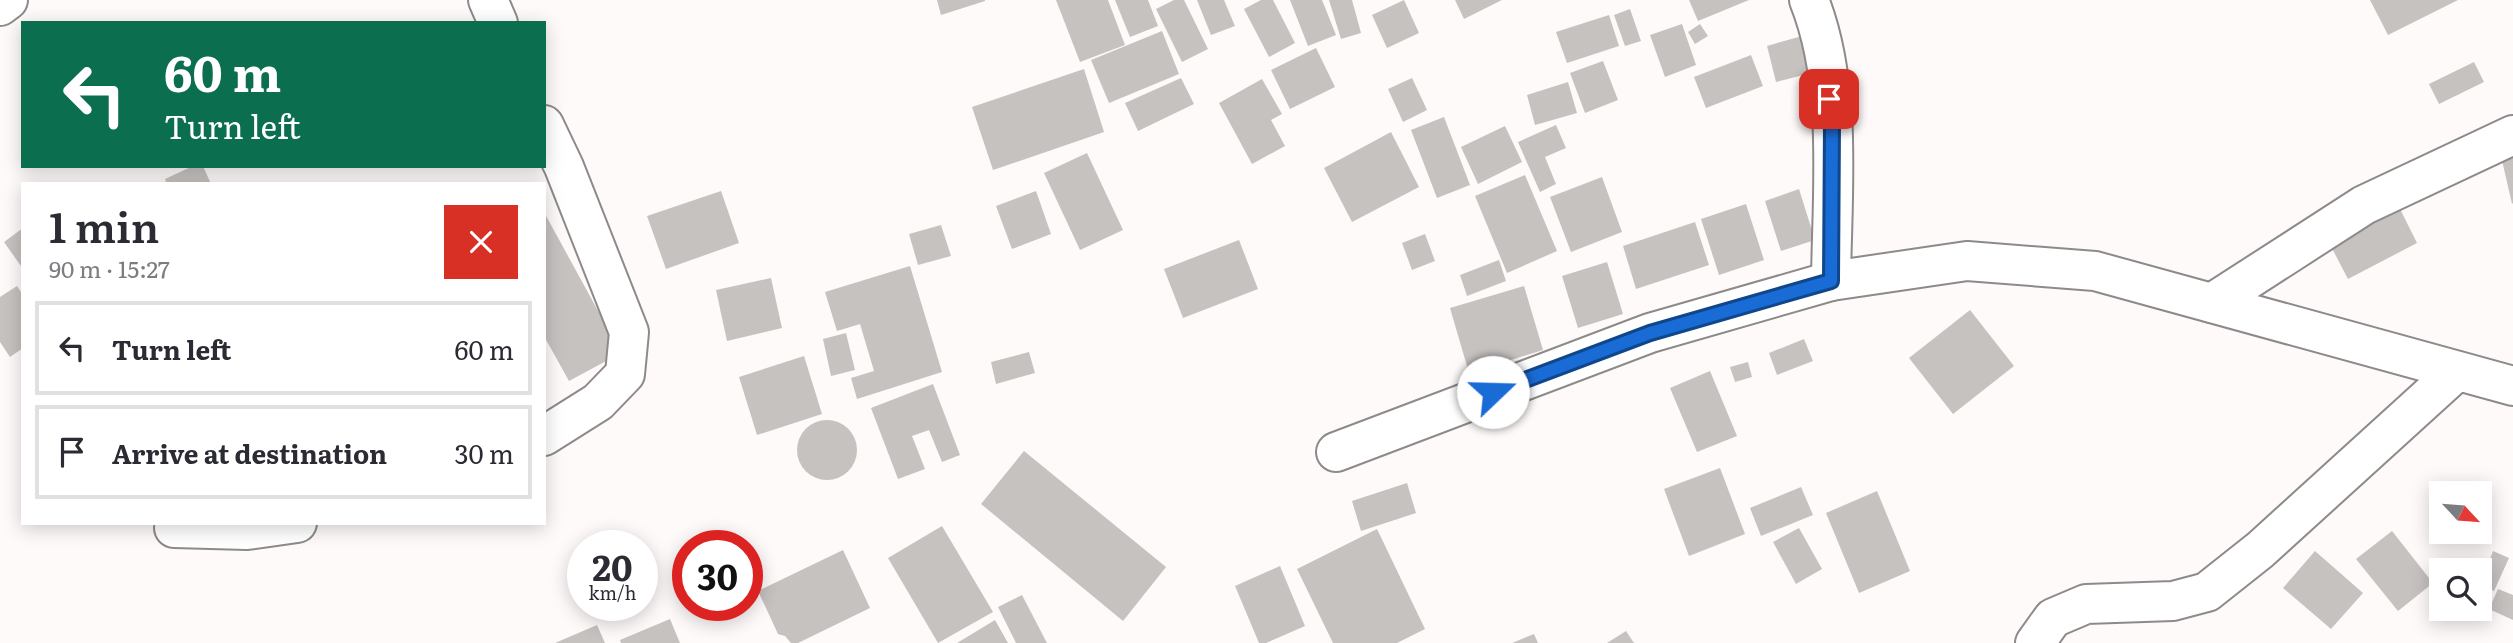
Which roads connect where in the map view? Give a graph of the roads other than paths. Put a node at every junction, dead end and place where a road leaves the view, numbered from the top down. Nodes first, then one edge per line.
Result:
1 (8, 0) edge
2 (488, 0) edge
3 (1809, 0) edge
4 (0, 6) edge
5 (497, 21) edge
6 (546, 129) edge
7 (2513, 135) edge
8 (1831, 281) junction
9 (2212, 303) junction
10 (2457, 371) junction
11 (2513, 386) edge
12 (546, 435) edge
13 (1336, 452) dead end
14 (288, 525) edge
15 (174, 527) dead end
16 (2035, 643) edge

1 - 4 street
2 - 5 street
3 - 8 street
6 - 12 street
7 - 9 street
8 - 9 street
8 - 13 street
9 - 10 street
10 - 11 street
10 - 16 street
14 - 15 street

